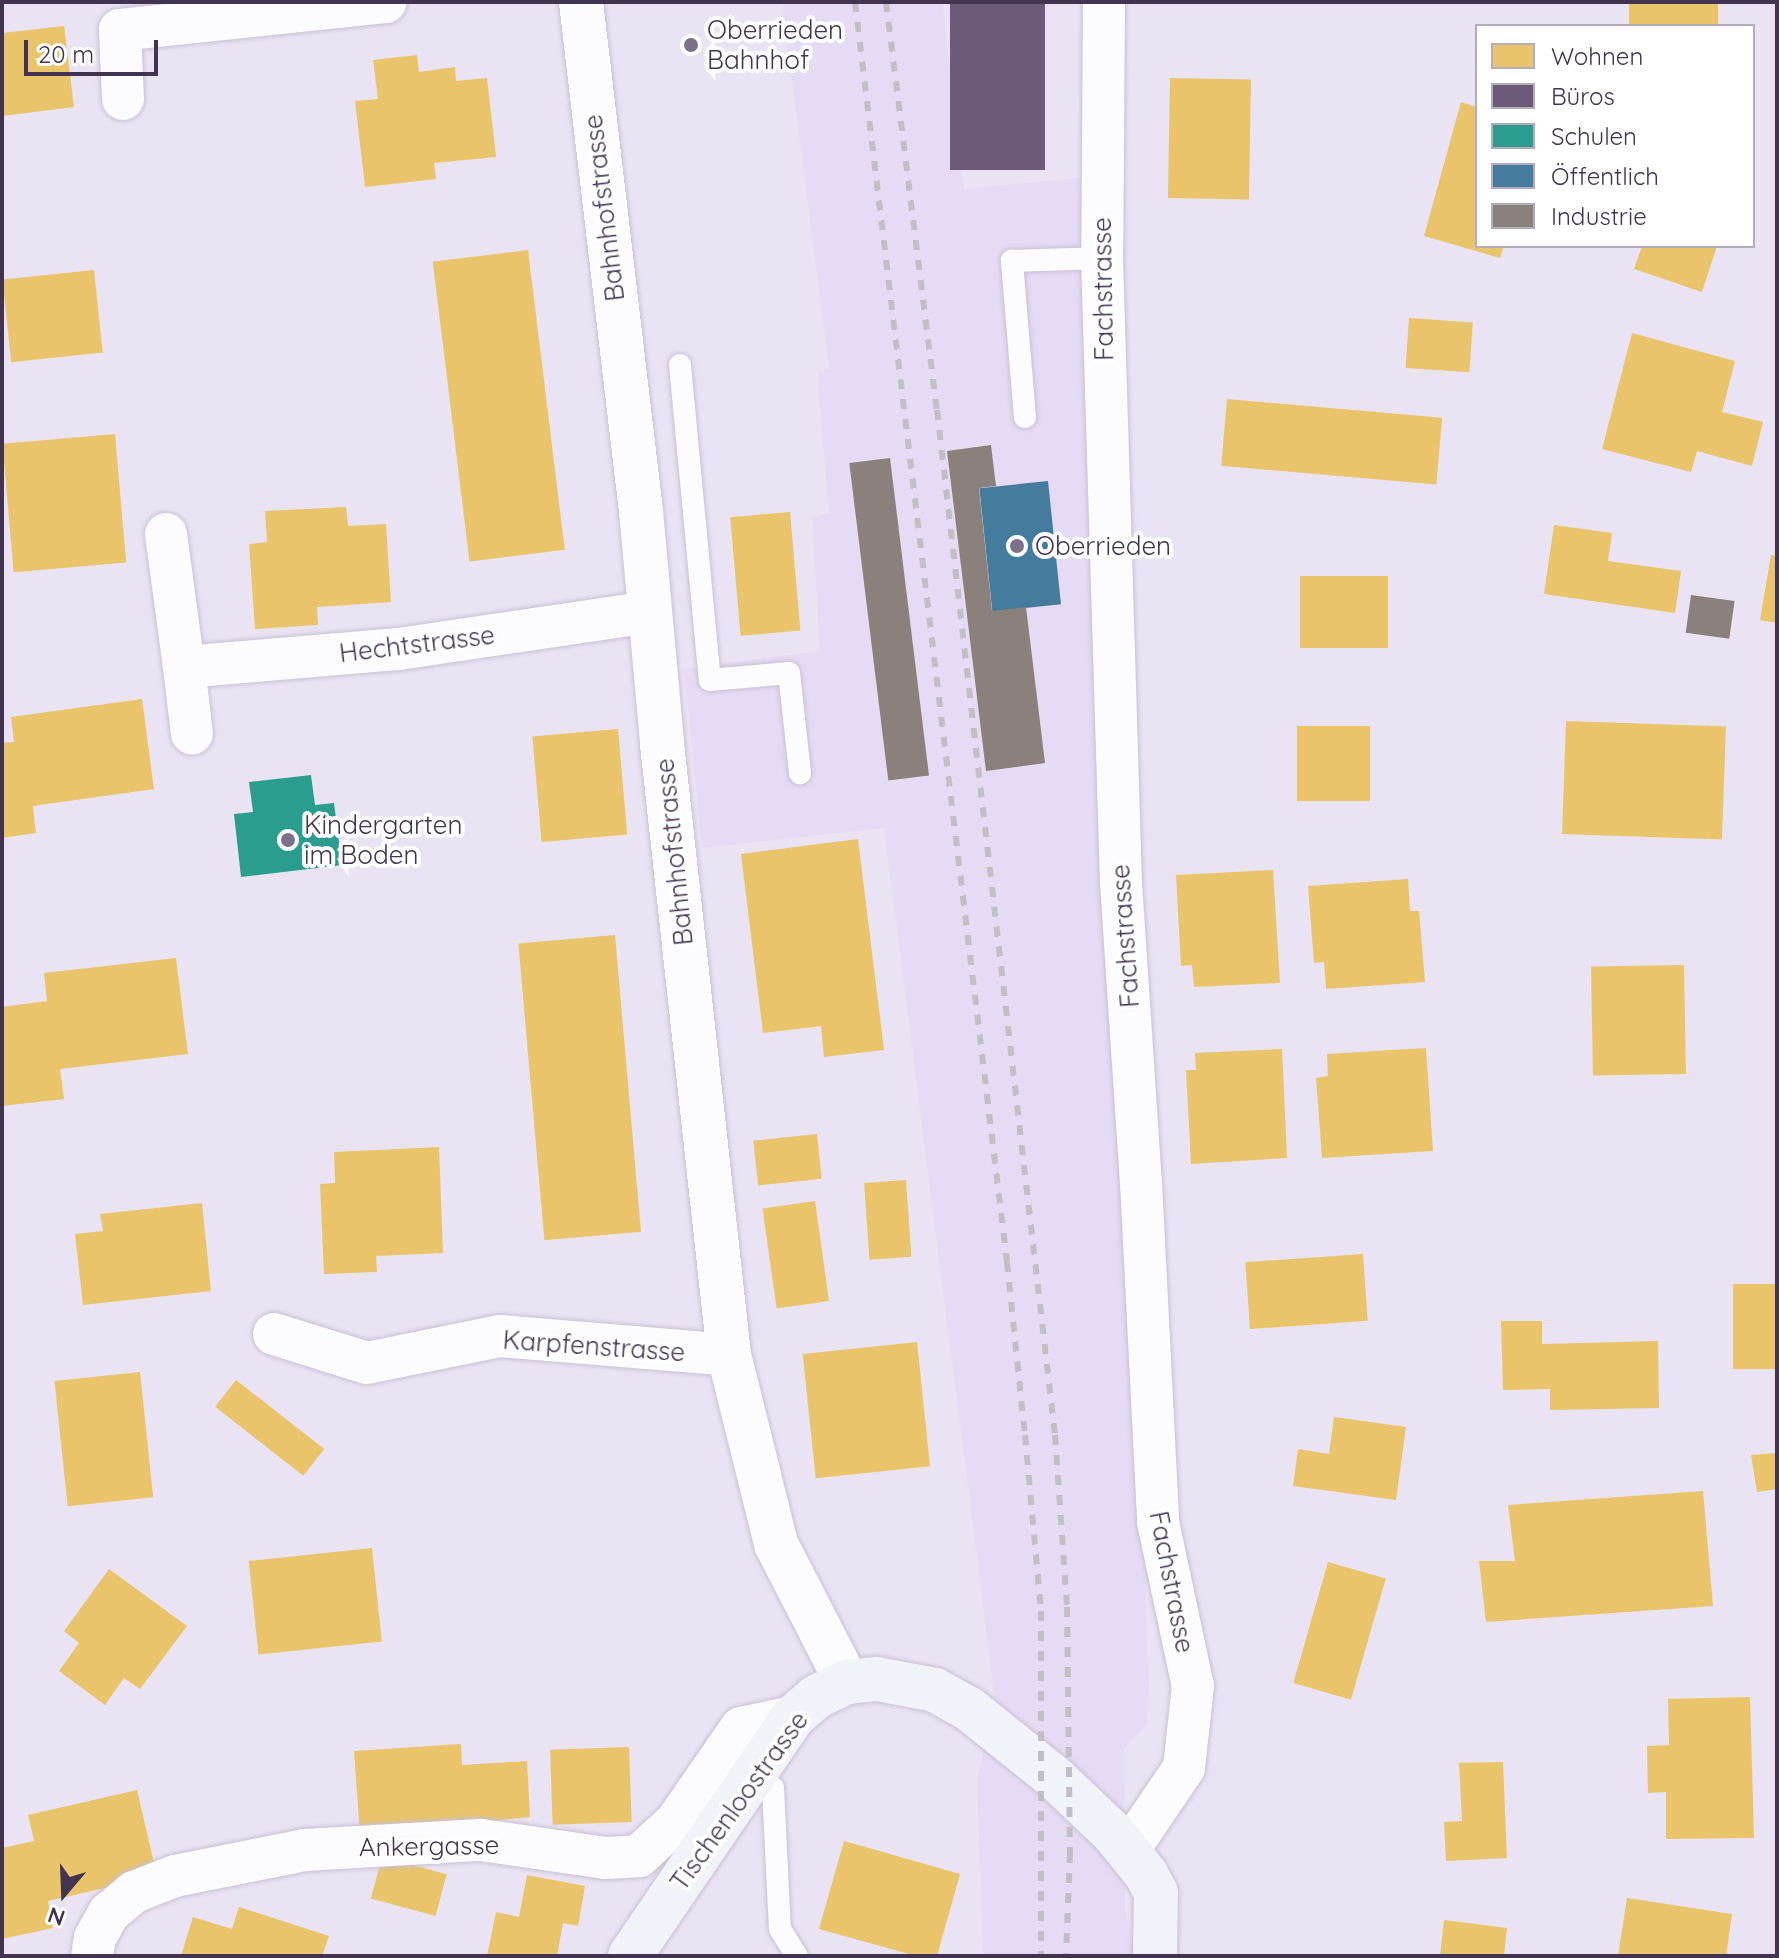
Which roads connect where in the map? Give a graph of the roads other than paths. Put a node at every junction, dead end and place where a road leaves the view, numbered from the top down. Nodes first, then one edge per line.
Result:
1 (386, 2) edge
2 (581, 2) edge
3 (1104, 2) edge
4 (117, 16) edge
5 (123, 99) dead end
6 (1102, 258) junction
7 (680, 365) dead end
8 (1025, 417) dead end
9 (166, 534) dead end
10 (649, 612) junction
11 (184, 667) junction
12 (192, 734) dead end
13 (800, 773) dead end
14 (274, 1334) dead end
15 (729, 1355) junction
16 (847, 1682) junction
17 (793, 1717) junction
18 (755, 1772) junction
19 (1129, 1849) junction
20 (92, 1956) edge
21 (630, 1956) edge
22 (797, 1956) edge
23 (1155, 1956) edge

1 - 4 street
2 - 10 street, Bahnhofstrasse
3 - 6 street, Fachstrasse
4 - 5 street
6 - 8 lane
6 - 19 street, Fachstrasse
7 - 13 lane
9 - 11 street
10 - 11 street, Hechtstrasse
10 - 15 street, Bahnhofstrasse
11 - 12 street
14 - 15 street, Karpfenstrasse
15 - 16 street, Bahnhofstrasse
16 - 17 main road, Tischenloostrasse
16 - 19 main road, Tischenloostrasse
17 - 18 main road, Tischenloostrasse
17 - 20 street, Ankergasse
18 - 21 main road, Tischenloostrasse
18 - 22 lane
19 - 23 main road, Tischenloostrasse

